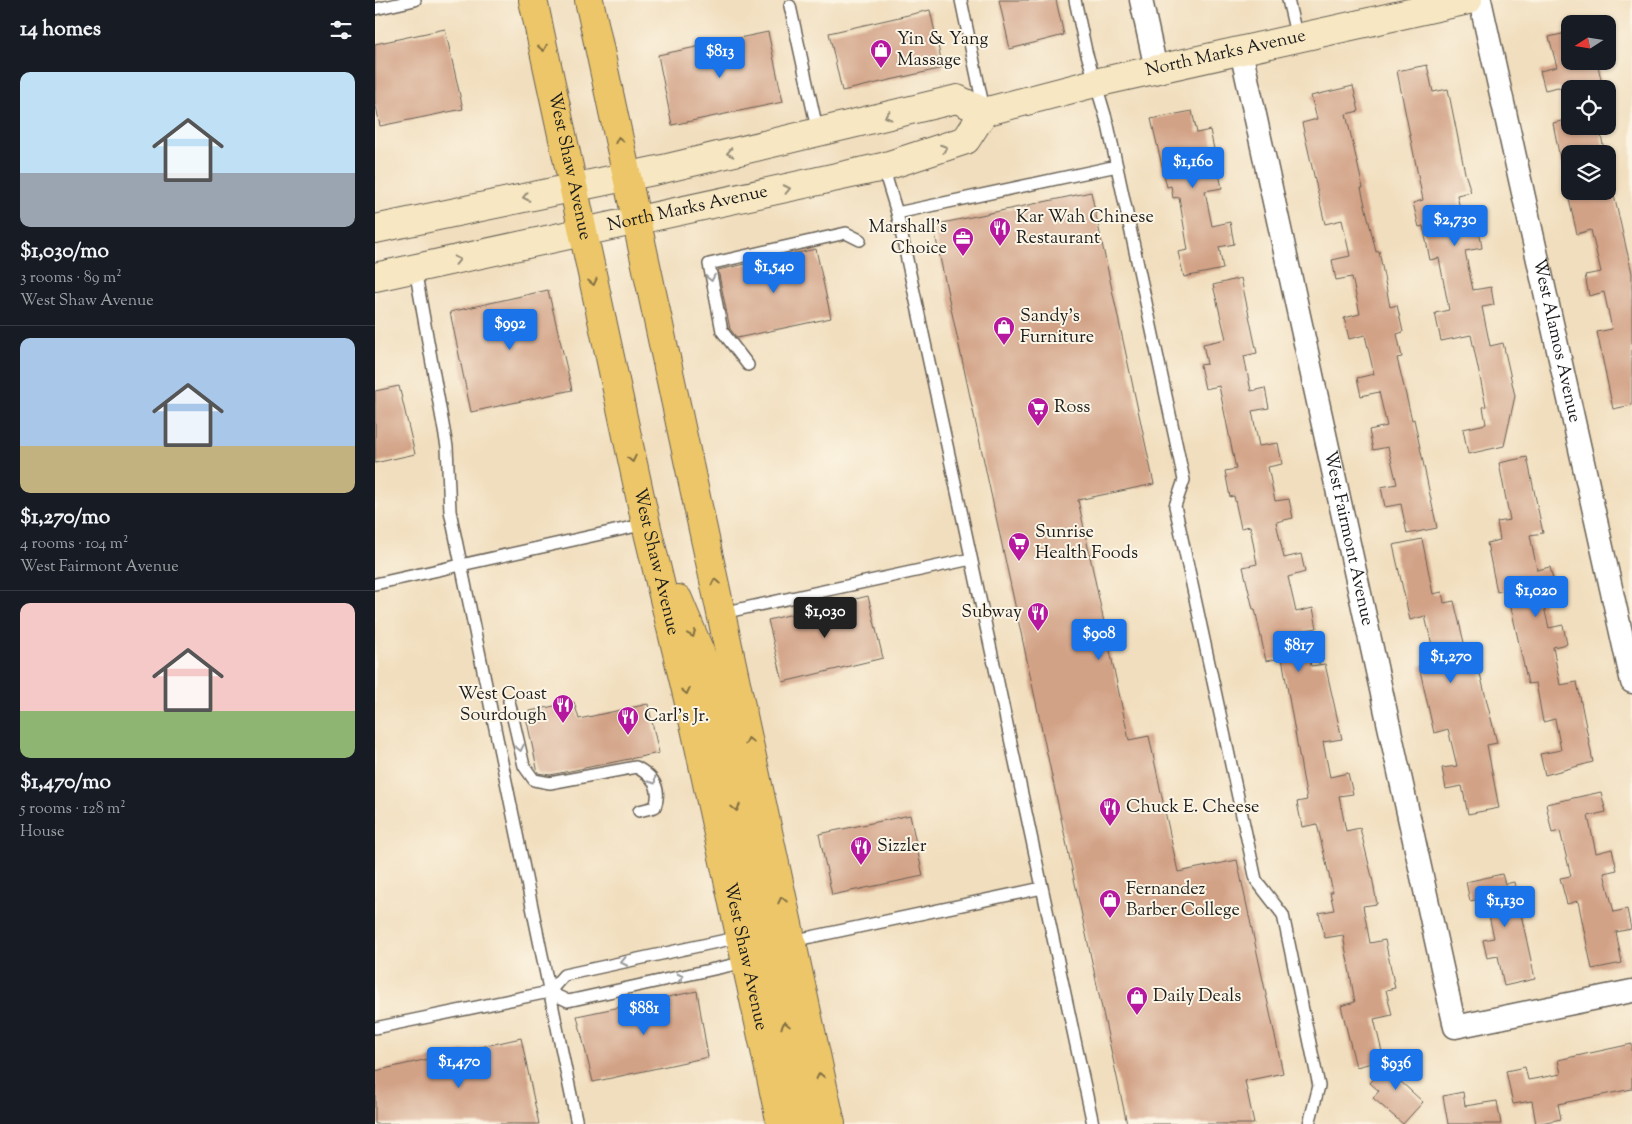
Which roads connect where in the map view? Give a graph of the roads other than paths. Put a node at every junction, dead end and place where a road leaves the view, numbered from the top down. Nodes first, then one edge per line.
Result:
1 (415, 0) edge
2 (533, 0) edge
3 (589, 0) edge
4 (961, 0) edge
5 (1075, 0) edge
6 (1141, 0) edge
7 (1288, 0) edge
8 (1468, 0) edge
9 (1480, 0) edge
10 (790, 6) dead end
11 (375, 9) edge
12 (1297, 38) junction
13 (1241, 51) junction
14 (1156, 69) junction
15 (1095, 83) junction
16 (984, 112) junction
17 (818, 133) junction
18 (1117, 166) junction
19 (883, 167) junction
20 (626, 176) junction
21 (574, 187) junction
22 (897, 213) junction
23 (636, 222) junction
24 (375, 229) edge
25 (583, 234) junction
26 (860, 240) dead end
27 (415, 270) junction
28 (375, 277) edge
29 (748, 365) dead end
30 (646, 524) junction
31 (971, 559) junction
32 (460, 565) junction
33 (375, 584) edge
34 (1623, 596) edge
35 (722, 613) junction
36 (1632, 682) edge
37 (509, 701) dead end
38 (639, 811) dead end
39 (1042, 888) junction
40 (791, 941) junction
41 (743, 949) junction
42 (1632, 991) edge
43 (549, 992) junction
44 (375, 1028) edge
45 (577, 1124) edge
46 (781, 1124) edge
47 (807, 1124) edge
48 (831, 1124) edge
49 (1093, 1124) edge
50 (1309, 1124) edge

1 - 11 lane
2 -> 21 main road, West Shaw Avenue
20 -> 3 main road
4 - 16 lane
5 - 15 lane
6 - 14 street
7 - 12 lane
8 - 12 main road, North Marks Avenue
9 - 34 street, West Alamos Avenue
10 - 17 lane
12 - 13 main road, North Marks Avenue
13 - 14 main road, North Marks Avenue
13 - 42 street, West Fairmont Avenue
14 - 15 main road, North Marks Avenue
15 - 16 main road, North Marks Avenue
15 - 18 lane
16 -> 17 main road
19 -> 16 main road, North Marks Avenue
17 -> 20 main road
18 - 22 lane
18 - 50 lane
19 - 22 lane
23 -> 19 main road, North Marks Avenue
20 - 21 main road
20 - 23 main road
21 -> 24 main road
21 - 25 main road, West Shaw Avenue
22 - 31 lane
23 - 25 main road, North Marks Avenue
35 -> 23 main road
27 -> 25 main road, North Marks Avenue
25 -> 30 main road, West Shaw Avenue
26 -> 29 lane
27 - 28 main road, North Marks Avenue
27 - 32 lane
30 - 32 lane
30 -> 40 main road
30 -> 41 main road, West Shaw Avenue
31 - 35 lane
31 - 39 lane
32 - 33 lane
32 - 43 lane
34 - 36 street, West Alamos Avenue
40 -> 35 main road
37 -> 38 lane
39 - 40 lane
39 - 49 lane
48 -> 40 main road
41 -> 43 lane
43 -> 41 lane
41 - 46 main road, West Shaw Avenue
47 -> 41 main road
43 - 44 lane
43 - 45 lane

